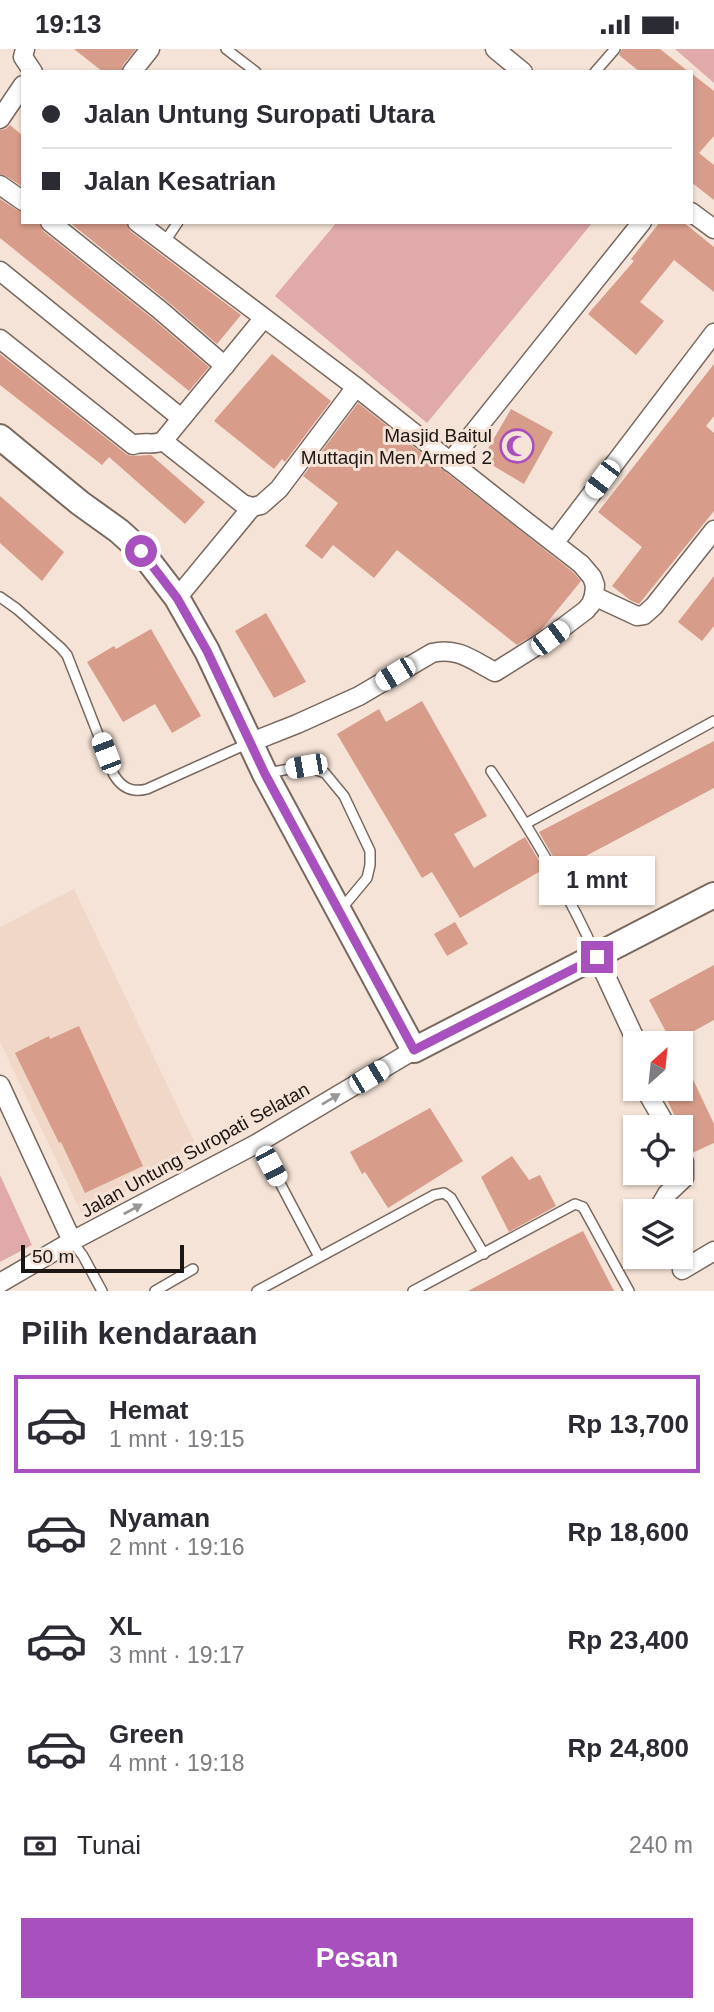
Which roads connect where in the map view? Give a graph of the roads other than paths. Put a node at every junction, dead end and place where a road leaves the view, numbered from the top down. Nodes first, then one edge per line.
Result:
1 (25, 49) edge
2 (150, 49) edge
3 (226, 49) edge
4 (495, 49) edge
5 (615, 49) edge
6 (31, 70) edge
7 (134, 70) edge
8 (253, 70) edge
9 (521, 70) edge
10 (597, 70) edge
11 (21, 88) edge
12 (0, 119) edge
13 (0, 185) edge
14 (21, 200) edge
15 (693, 213) edge
16 (52, 224) edge
17 (140, 224) edge
18 (177, 224) edge
19 (640, 224) edge
20 (714, 229) edge
21 (164, 243) junction
22 (0, 271) edge
23 (263, 319) junction
24 (714, 333) edge
25 (0, 339) edge
26 (225, 366) junction
27 (356, 387) junction
28 (181, 418) junction
29 (0, 437) edge
30 (163, 441) junction
31 (450, 463) junction
32 (252, 507) junction
33 (714, 530) edge
34 (555, 542) junction
35 (594, 596) junction
36 (0, 597) edge
37 (177, 598) junction
38 (714, 721) edge
39 (249, 743) junction
40 (491, 771) dead end
41 (265, 774) junction
42 (527, 823) junction
43 (714, 895) edge
44 (339, 911) junction
45 (597, 957) junction
46 (631, 1031) edge
47 (414, 1050) junction
48 (0, 1085) edge
49 (256, 1144) junction
50 (677, 1185) edge
51 (664, 1199) edge
52 (72, 1241) junction
53 (714, 1251) edge
54 (484, 1254) junction
55 (319, 1257) junction
56 (193, 1269) dead end
57 (682, 1270) dead end
58 (0, 1283) edge
59 (102, 1291) edge
60 (155, 1291) edge
61 (257, 1291) edge
62 (412, 1291) edge
63 (629, 1291) edge

1 - 6 street
2 - 7 street
3 - 8 lane
4 - 9 street
5 - 10 lane
11 - 12 street
13 - 14 street
15 - 20 street
16 - 26 street
17 - 21 street
18 - 21 lane
19 - 31 street
21 - 23 street
22 - 28 street
23 - 26 street
23 - 27 street
24 - 34 street
25 - 30 street
26 - 28 street
27 - 31 street
27 - 32 street
28 - 30 street
29 - 37 street
30 - 32 street
31 - 34 street
32 - 37 street
33 - 35 street
34 - 35 street
35 - 39 street
36 - 39 lane
37 - 39 street
38 - 42 lane
39 - 41 street
40 - 42 lane
41 - 44 street
41 - 44 lane
42 - 45 lane
43 - 45 street
44 - 47 street
45 - 46 street
45 - 47 street
49 -> 47 street, Jalan Untung Suropati Selatan
48 - 52 street, Jalan Untung Suropati Selatan
52 -> 49 street, Jalan Untung Suropati Selatan
49 - 55 lane
50 - 51 street
52 - 58 street
52 - 59 lane
53 - 57 street
54 - 55 lane
54 - 62 lane
54 - 63 lane
55 - 61 lane
56 - 60 lane

